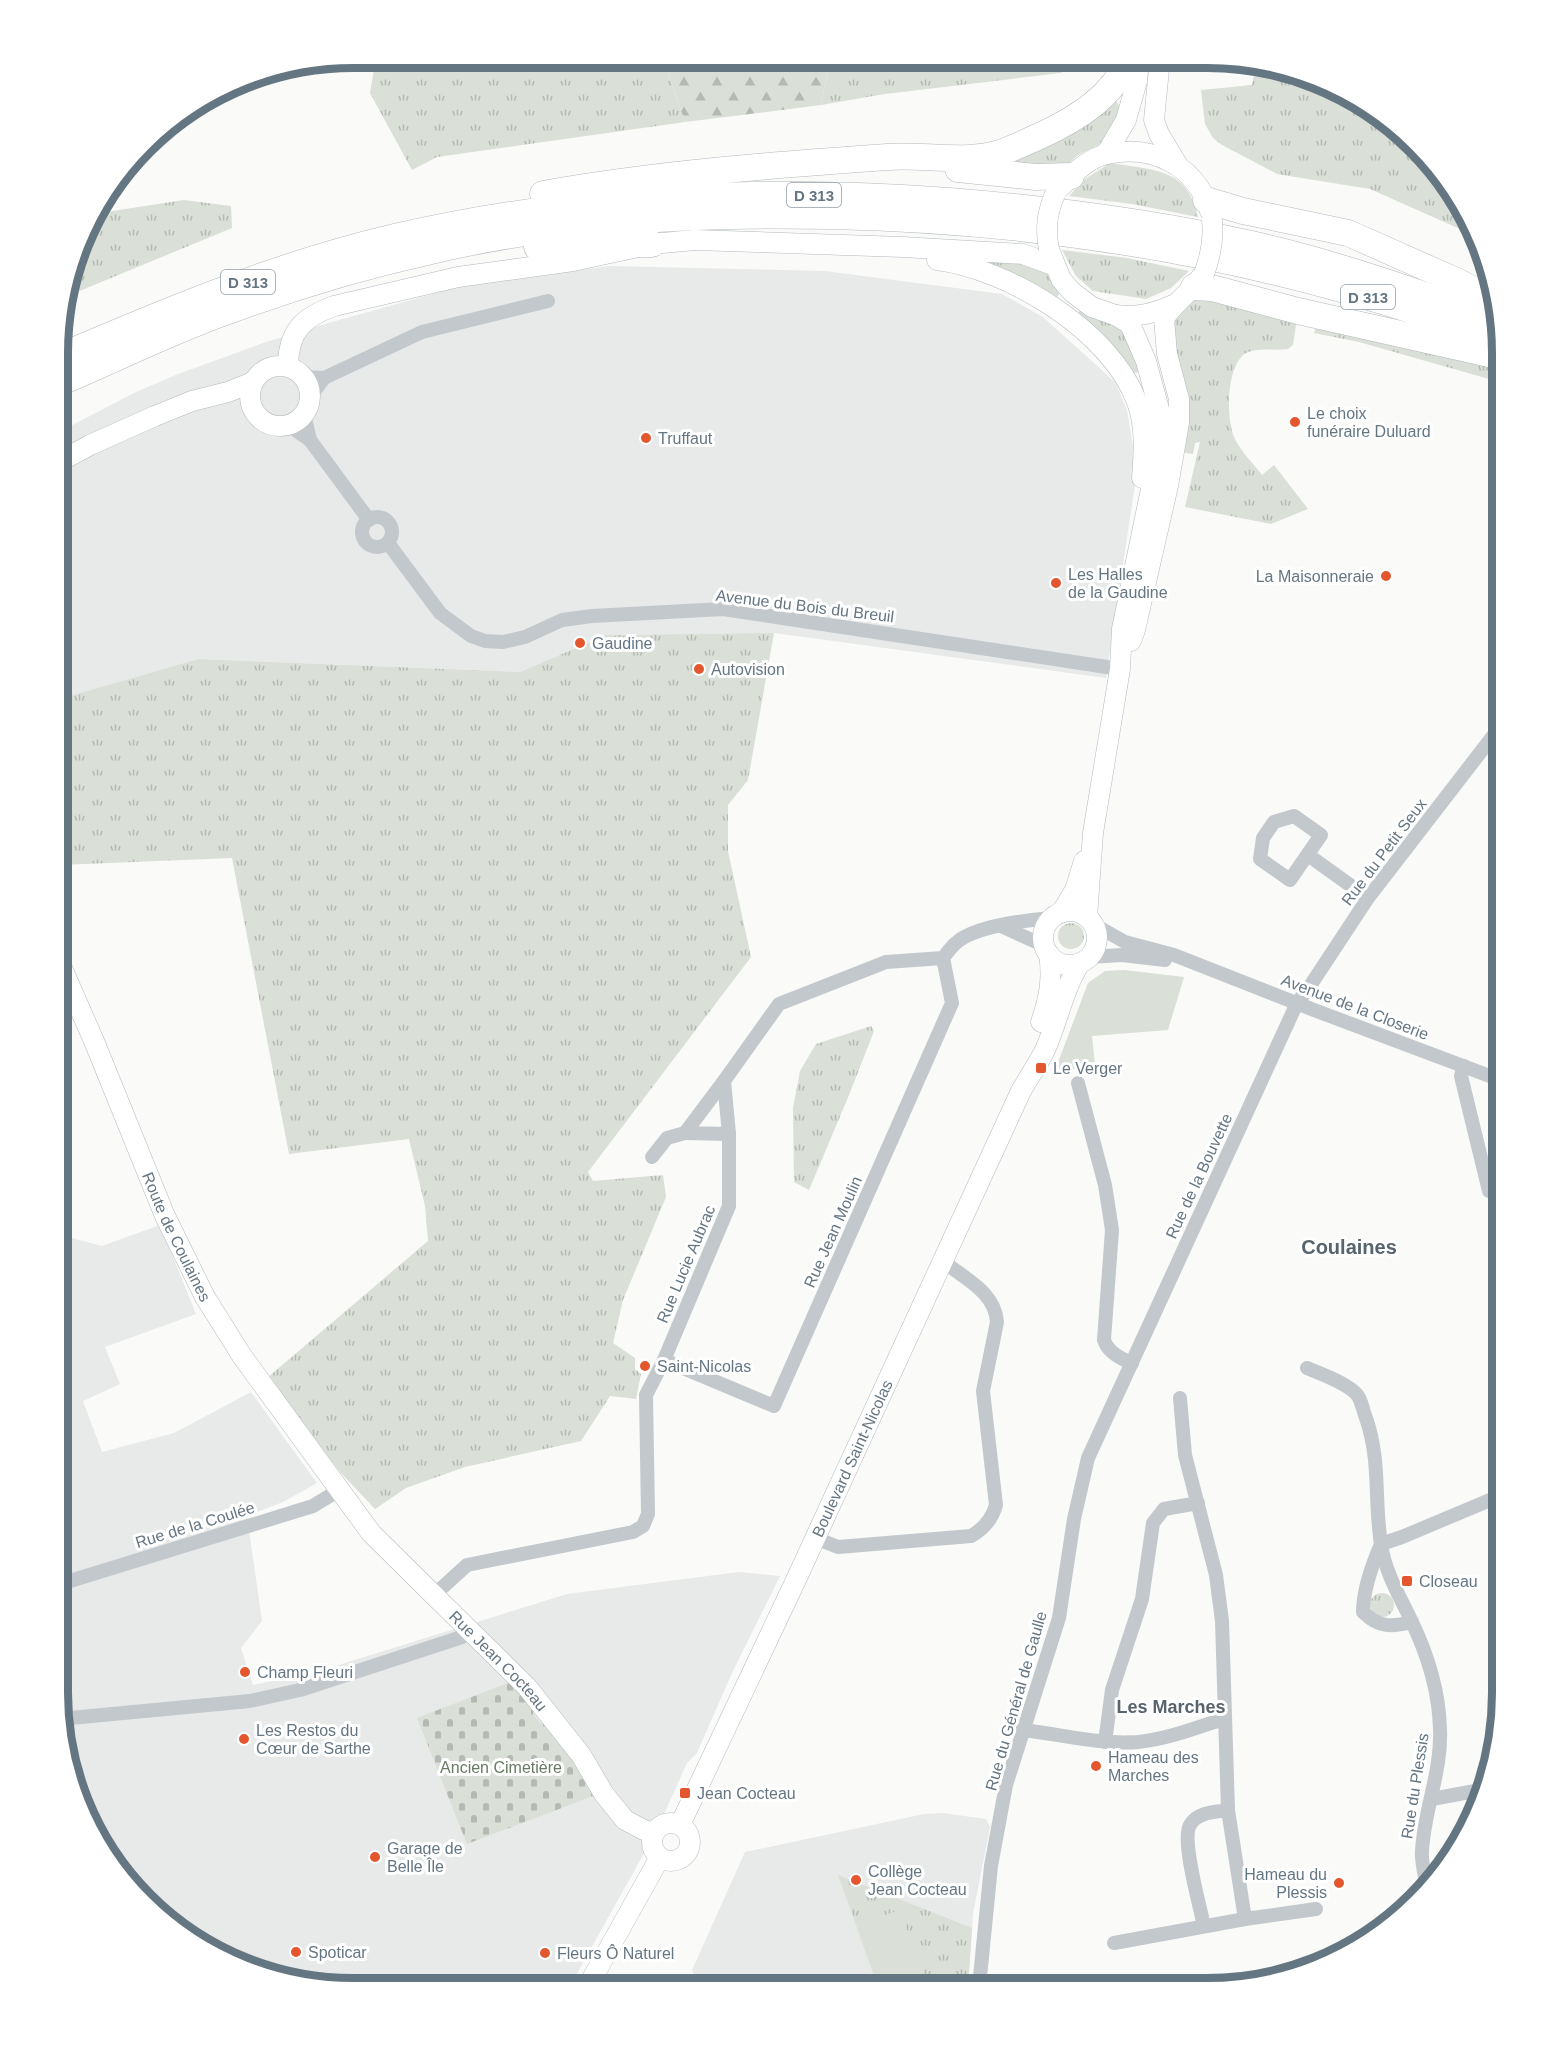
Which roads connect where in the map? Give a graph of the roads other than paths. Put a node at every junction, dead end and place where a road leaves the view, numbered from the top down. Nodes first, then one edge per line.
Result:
1 (1123, 68) edge
2 (1138, 68) edge
3 (1159, 68) edge
4 (1106, 154) junction
5 (862, 159) junction
6 (1177, 164) junction
7 (1063, 185) junction
8 (1209, 210) junction
9 (652, 244) junction
10 (903, 247) junction
11 (396, 248) junction
12 (1051, 257) junction
13 (1199, 280) junction
14 (1487, 297) edge
15 (548, 301) dead end
16 (1174, 304) junction
17 (1115, 315) junction
18 (1490, 319) edge
19 (1492, 339) edge
20 (68, 354) edge
21 (1492, 355) edge
22 (297, 373) junction
23 (324, 378) junction
24 (68, 379) edge
25 (253, 382) junction
26 (228, 392) junction
27 (252, 406) junction
28 (301, 412) junction
29 (68, 457) edge
30 (369, 520) junction
31 (388, 543) junction
32 (1132, 577) junction
33 (1120, 669) junction
34 (1492, 737) edge
35 (1093, 833) junction
36 (1308, 855) junction
37 (1368, 898) junction
38 (1057, 915) junction
39 (1090, 920) junction
40 (1001, 926) junction
41 (1047, 950) junction
42 (943, 958) junction
43 (1085, 960) junction
44 (1197, 964) junction
45 (68, 982) edge
46 (1297, 1003) junction
47 (1464, 1066) junction
48 (1492, 1077) edge
49 (724, 1081) junction
50 (1078, 1083) dead end
51 (1021, 1091) junction
52 (685, 1133) junction
53 (729, 1134) junction
54 (652, 1157) dead end
55 (1489, 1191) dead end
56 (944, 1262) junction
57 (664, 1360) junction
58 (1132, 1363) junction
59 (1307, 1368) dead end
60 (1180, 1398) dead end
61 (339, 1490) junction
62 (1492, 1499) edge
63 (1198, 1503) junction
64 (815, 1538) junction
65 (1381, 1544) junction
66 (68, 1582) edge
67 (434, 1595) junction
68 (1412, 1623) junction
69 (471, 1632) junction
70 (69, 1718) edge
71 (1223, 1719) junction
72 (1022, 1730) junction
73 (1105, 1742) junction
74 (1475, 1791) edge
75 (1432, 1799) junction
76 (1228, 1810) junction
77 (680, 1825) junction
78 (654, 1833) junction
79 (659, 1859) junction
80 (1425, 1876) edge
81 (1316, 1909) dead end
82 (1245, 1918) junction
83 (1204, 1926) junction
84 (1114, 1943) dead end
85 (592, 1978) edge
86 (980, 1978) edge

1 - 5 highway
2 - 4 main road
3 - 6 main road
4 - 6 main road
4 - 7 main road
5 - 7 highway
5 - 11 highway
6 - 8 main road
7 - 12 main road, bridge
8 - 13 main road, bridge
8 - 14 highway
9 - 10 main road
9 - 11 highway
9 - 22 main road
10 - 12 main road
10 - 32 main road
11 - 18 highway, D 313
11 - 19 highway, D 313
11 - 20 highway, D 313
11 - 24 highway, D 313
12 - 17 main road
13 - 16 main road
13 - 21 highway
15 - 23 street
16 - 17 main road
16 - 33 main road
17 - 32 main road
22 - 23 street
22 - 25 main road
22 - 28 main road
23 - 28 street
25 - 26 main road
25 - 27 main road
26 - 27 main road
26 - 29 main road
27 - 28 main road
28 - 30 street
30 - 31 street
30 - 31 street
31 - 33 street, Avenue du Bois du Breuil
32 - 33 main road
33 - 35 main road
34 - 37 street, Rue du Petit Seux
35 - 38 main road
35 - 39 main road
36 - 36 street
36 - 37 street
37 - 46 street, Rue du Petit Seux
38 - 39 main road
38 - 40 street
38 - 41 main road
39 - 43 main road
39 - 44 street, Avenue de la Closerie
40 - 41 street
40 - 42 street
41 - 43 main road
41 - 51 main road, Boulevard Saint-Nicolas
42 - 49 street
42 - 57 street, Rue Jean Moulin
43 - 44 street, Avenue de la Closerie
43 - 51 main road, Boulevard Saint-Nicolas
44 - 46 street, Avenue de la Closerie
45 - 61 main road, Route de Coulaines
46 - 47 street, Avenue de la Closerie
46 - 58 street, Rue de la Bouvette
47 - 48 street, Avenue de la Closerie
47 - 55 street
49 - 52 street
49 - 53 street, Rue Lucie Aubrac
50 - 58 street
51 - 56 main road, Boulevard Saint-Nicolas
52 - 53 street
52 - 54 street
53 - 57 street, Rue Lucie Aubrac
56 - 64 main road, Boulevard Saint-Nicolas
56 - 64 street
57 - 67 street, Rue Lucie Aubrac
58 - 72 street, Rue du Général de Gaulle
59 - 65 street, Rue du Plessis
60 - 63 street
61 - 66 street, Rue de la Coulée
61 - 67 main road, Rue Jean Cocteau
62 - 65 street
63 - 71 street
63 - 73 street
64 - 77 main road, Boulevard Saint-Nicolas
65 - 68 street, Rue du Plessis
65 - 68 street, Rue du Plessis
67 - 69 main road, Rue Jean Cocteau
68 - 75 street, Rue du Plessis
69 - 70 street
69 - 78 main road, Rue Jean Cocteau
71 - 73 street
71 - 76 street
72 - 73 street
72 - 86 street, Rue du Général de Gaulle
74 - 75 street
75 - 80 street, Rue du Plessis
76 - 82 street
76 - 83 street
77 - 78 main road
77 - 79 main road
78 - 79 main road
79 - 85 main road
81 - 82 street
82 - 83 street
83 - 84 street

